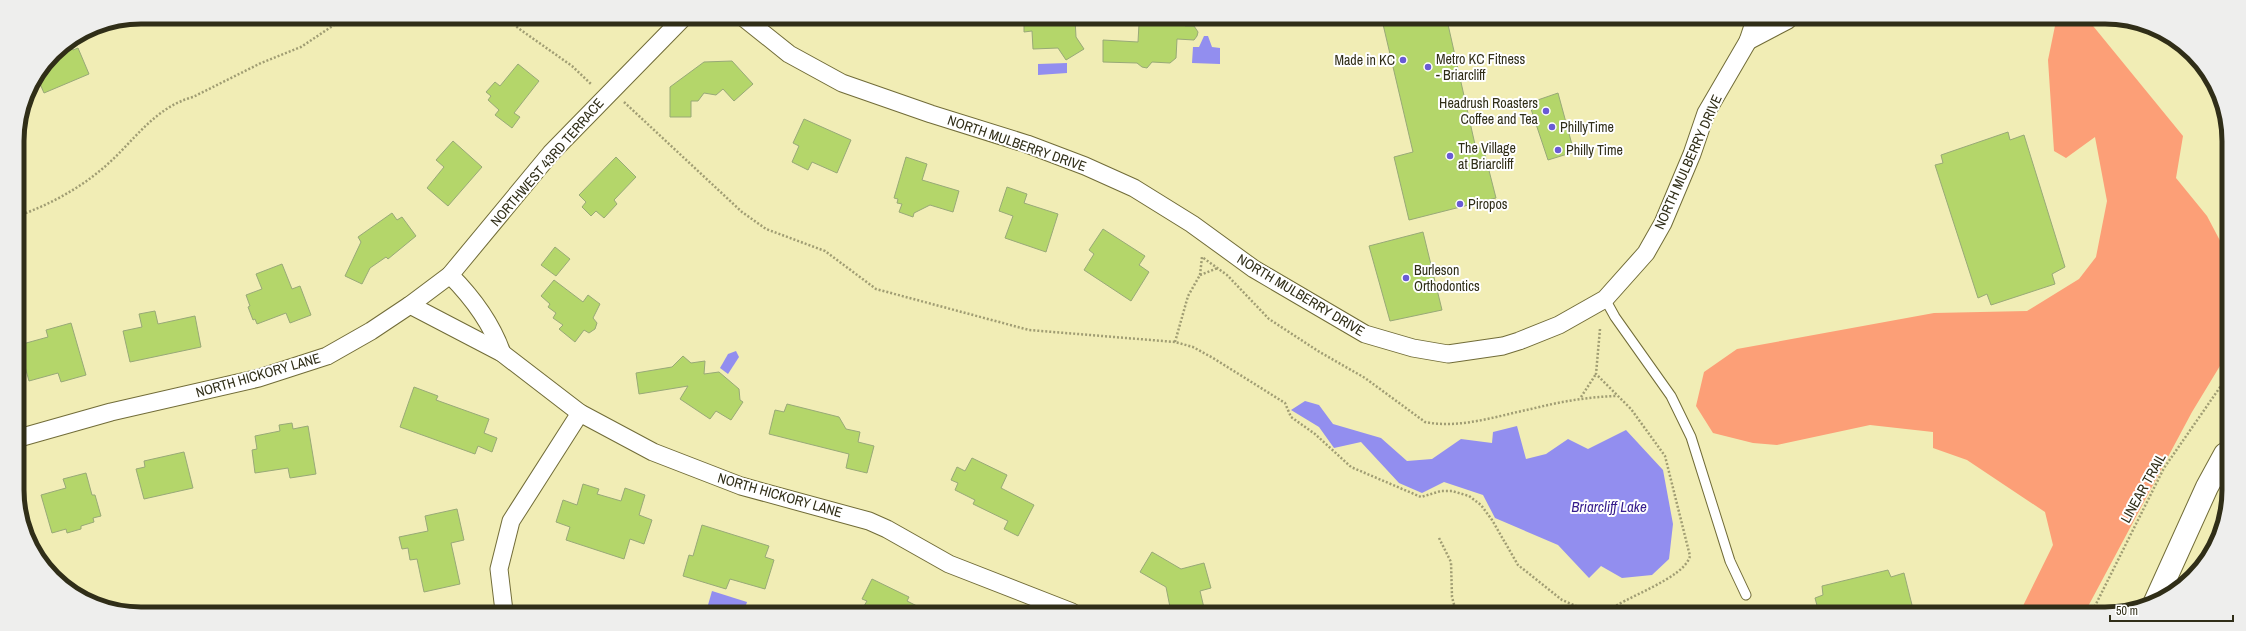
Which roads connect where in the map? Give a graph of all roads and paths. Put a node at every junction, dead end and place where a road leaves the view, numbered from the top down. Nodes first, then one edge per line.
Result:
1 (335, 24) edge
2 (514, 24) edge
3 (677, 24) edge
4 (752, 24) edge
5 (1754, 24) edge
6 (1780, 24) edge
7 (1748, 41) junction
8 (591, 84) dead end
9 (623, 100) dead end
10 (24, 214) edge
11 (1218, 268) junction
12 (450, 275) junction
13 (1200, 275) junction
14 (1606, 298) junction
15 (410, 305) junction
16 (1600, 329) dead end
17 (1175, 342) junction
18 (502, 353) junction
19 (1596, 374) junction
20 (2222, 386) edge
21 (1616, 396) junction
22 (1580, 398) junction
23 (580, 413) junction
24 (24, 437) edge
25 (2222, 460) edge
26 (1439, 538) dead end
27 (2159, 594) edge
28 (1746, 595) dead end
29 (504, 607) edge
30 (1059, 607) edge
31 (1455, 607) edge
32 (1578, 607) edge
33 (1613, 607) edge
34 (2094, 607) edge

1 - 10 path
2 - 8 path
3 - 12 street, NORTHWEST 43RD TERRACE
4 - 14 street, NORTH MULBERRY DRIVE
5 - 7 street, NORTH MULBERRY DRIVE
6 - 7 street
7 - 14 street, NORTH MULBERRY DRIVE
9 - 17 path
11 - 13 path
11 - 13 path
11 - 22 path
12 - 15 street, NORTHWEST 43RD TERRACE
12 - 18 street
13 - 17 path
14 - 28 lane
15 - 18 street, NORTH HICKORY LANE
15 - 24 street, NORTH HICKORY LANE
16 - 19 path
17 - 32 path
18 - 23 street, NORTH HICKORY LANE
19 - 21 path
19 - 22 path
20 - 34 path, LINEAR TRAIL
21 - 22 path
21 - 33 path
23 - 29 street
23 - 30 street, NORTH HICKORY LANE
25 - 27 main road
26 - 31 path

